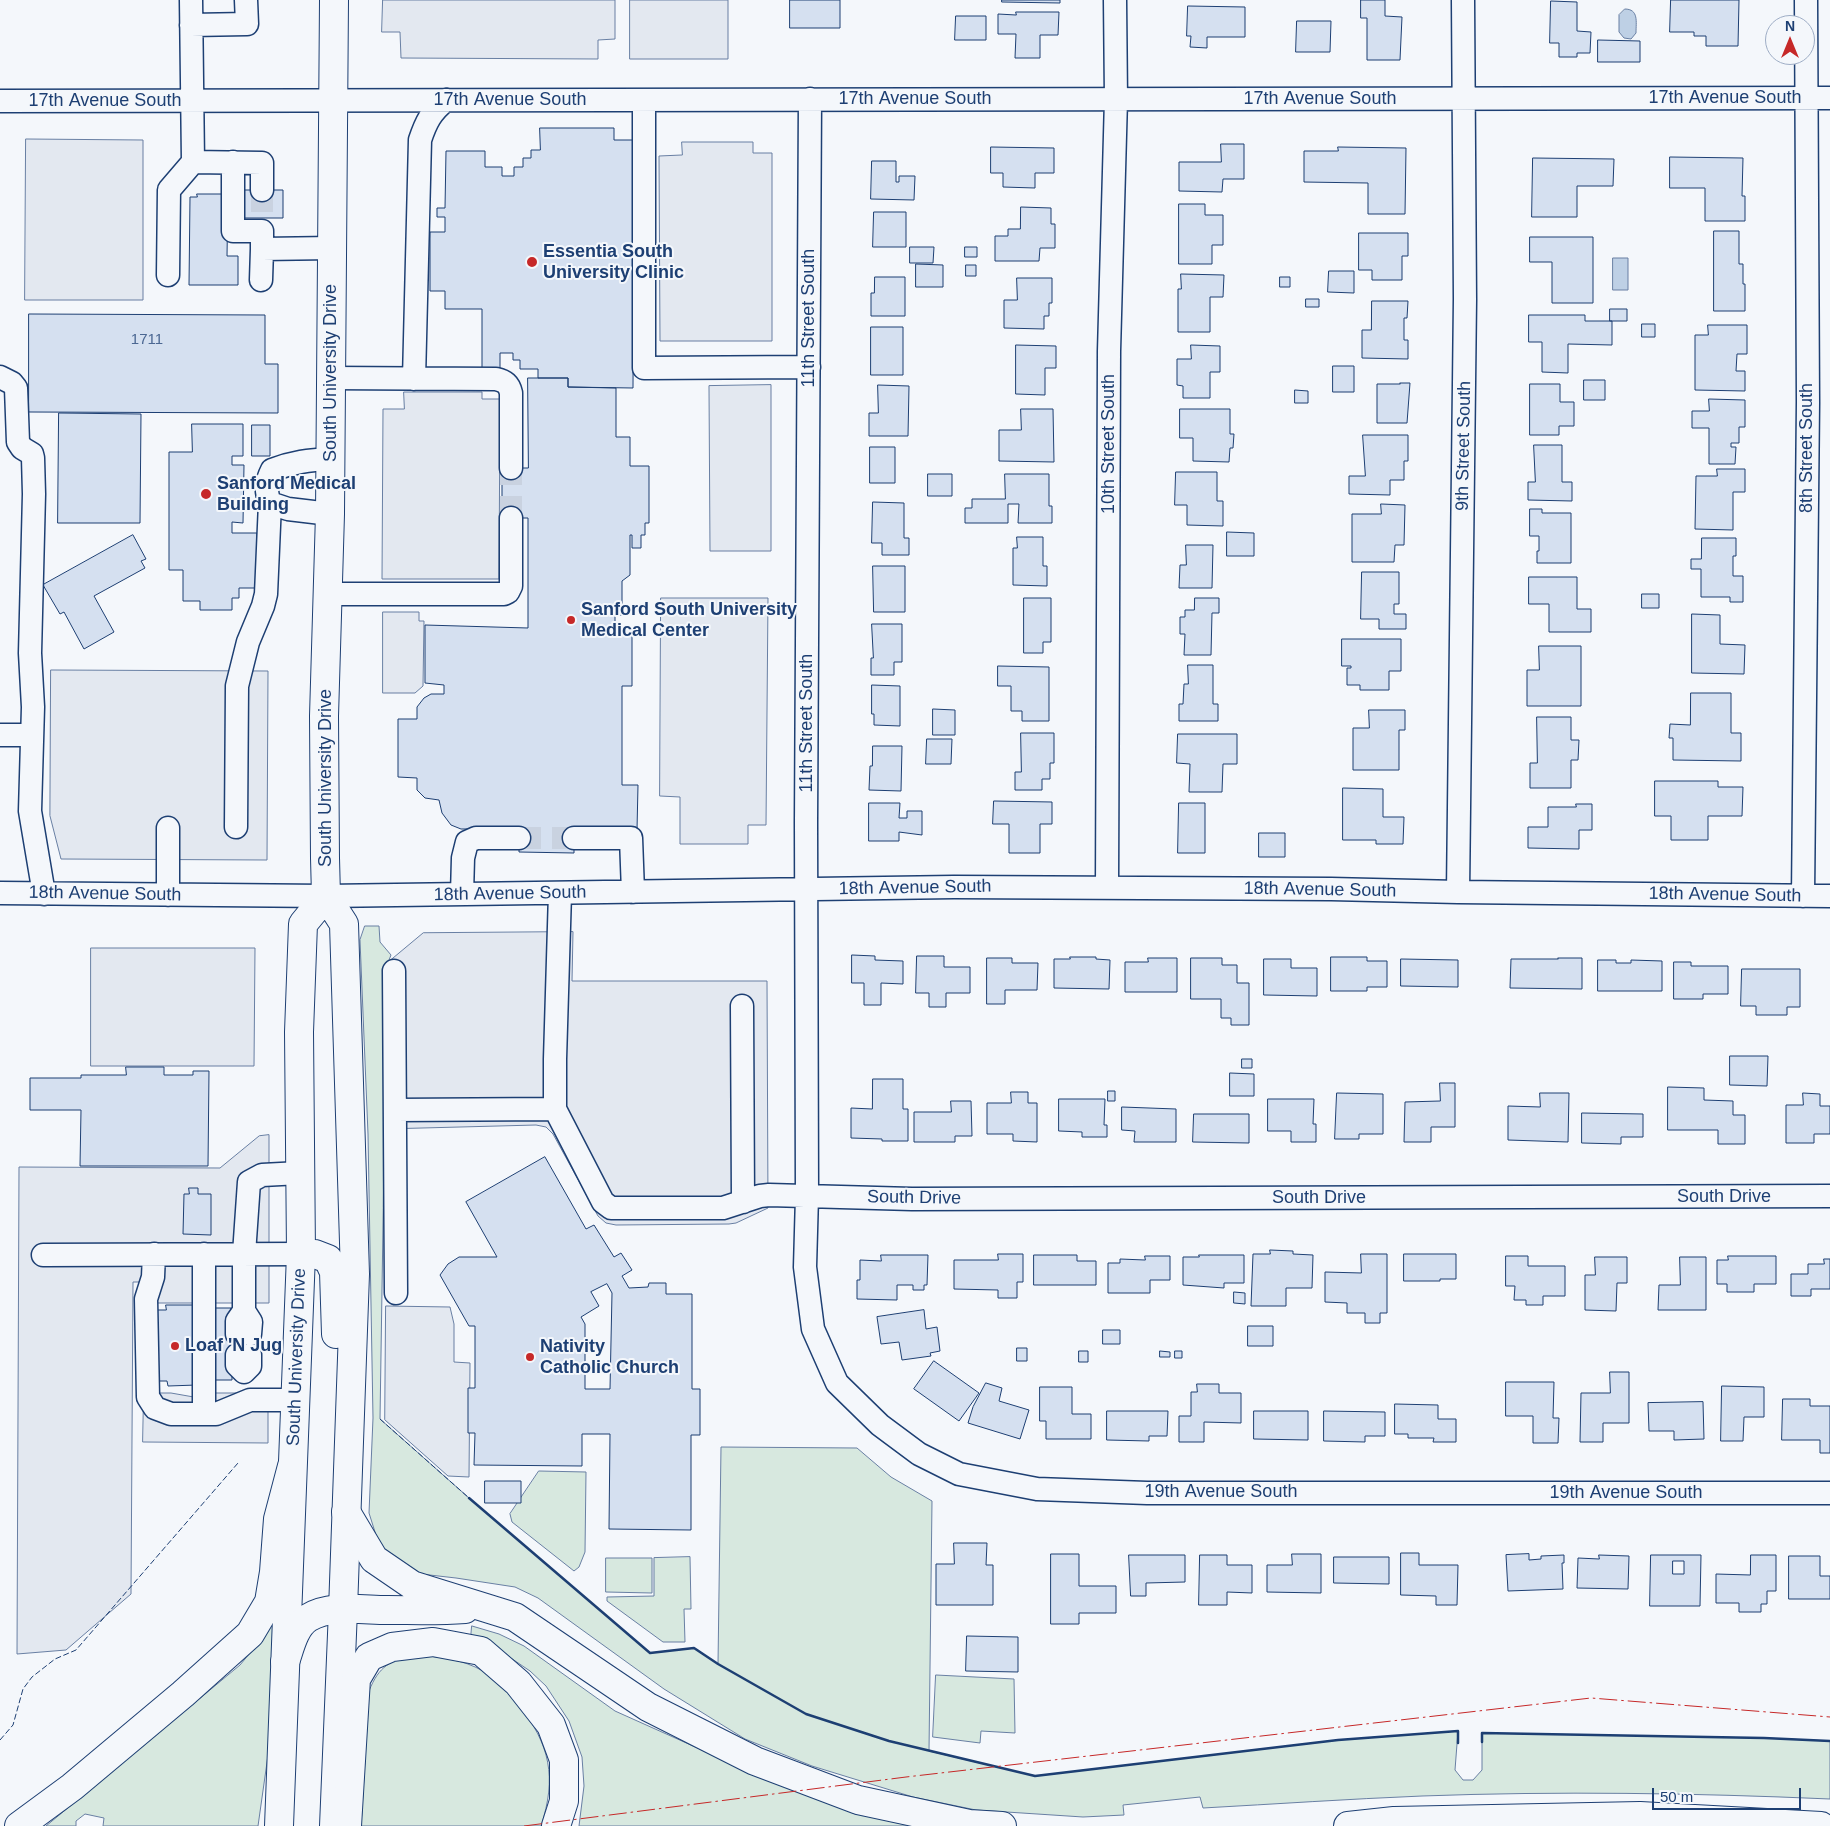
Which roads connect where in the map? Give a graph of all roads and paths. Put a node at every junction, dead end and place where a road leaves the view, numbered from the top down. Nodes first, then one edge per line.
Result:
1 (191, 0) edge
2 (246, 0) edge
3 (334, 0) edge
4 (1115, 0) edge
5 (1463, 0) edge
6 (1806, 0) edge
7 (191, 25) junction
8 (1464, 98) junction
9 (1806, 98) junction
10 (1830, 98) edge
11 (810, 99) junction
12 (1116, 99) junction
13 (192, 100) junction
14 (334, 100) junction
15 (446, 100) junction
16 (644, 100) junction
17 (0, 101) edge
18 (193, 162) junction
19 (234, 162) junction
20 (262, 190) tunnel mouth
21 (262, 233) junction
22 (332, 248) junction
23 (168, 275) dead end
24 (261, 280) dead end
25 (809, 367) junction
26 (0, 377) edge
27 (330, 378) junction
28 (414, 378) junction
29 (331, 459) junction
30 (511, 468) tunnel mouth
31 (270, 503) junction
32 (330, 514) junction
33 (511, 518) tunnel mouth
34 (329, 594) junction
35 (0, 735) edge
36 (32, 735) junction
37 (236, 827) dead end
38 (168, 828) dead end
39 (518, 838) tunnel mouth
40 (574, 838) tunnel mouth
41 (1107, 887) junction
42 (806, 889) junction
43 (633, 892) junction
44 (1458, 892) junction
45 (0, 893) edge
46 (560, 893) junction
47 (44, 894) junction
48 (462, 894) junction
49 (168, 895) junction
50 (326, 896) junction
51 (1803, 896) junction
52 (1830, 896) edge
53 (394, 971) dead end
54 (742, 1006) dead end
55 (555, 1109) junction
56 (395, 1110) junction
57 (300, 1173) junction
58 (807, 1196) junction
59 (1830, 1196) edge
60 (743, 1202) junction
61 (154, 1254) junction
62 (204, 1254) junction
63 (244, 1254) junction
64 (301, 1254) junction
65 (43, 1255) dead end
66 (396, 1294) dead end
67 (295, 1400) junction
68 (243, 1402) junction
69 (204, 1414) junction
70 (292, 1466) junction
71 (1830, 1493) edge
72 (346, 1512) junction
73 (481, 1608) junction
74 (343, 1610) junction
75 (285, 1662) junction
76 (19, 1826) edge
77 (279, 1826) edge
78 (334, 1826) edge
79 (347, 1826) edge
80 (556, 1826) edge
81 (1002, 1826) edge
82 (1348, 1826) edge
83 (1821, 1826) edge

1 - 7 street
2 - 7 street
3 - 14 main road, South University Drive
4 - 12 street, 10th Street South
5 - 8 street, 9th Street South
6 - 9 street, 8th Street South
7 - 13 street
8 - 9 street, 17th Avenue South
8 - 12 street, 17th Avenue South
8 - 44 street, 9th Street South
9 - 10 street, 17th Avenue South
9 - 51 street, 8th Street South
11 - 12 street, 17th Avenue South
11 - 16 street, 17th Avenue South
11 - 25 street, 11th Street South
12 - 41 street, 10th Street South
13 - 14 street, 17th Avenue South
13 - 17 street, 17th Avenue South
13 - 18 street
14 - 15 street, 17th Avenue South
14 - 22 main road, South University Drive
15 - 16 street, 17th Avenue South
15 - 28 street
16 - 25 street
18 - 19 street
18 - 23 street
19 - 20 street
19 - 21 street
21 - 22 street
21 - 24 street
22 - 27 main road, South University Drive
25 - 42 street, 11th Street South
26 - 36 street
27 - 28 street
27 - 29 main road, South University Drive
28 - 30 street
29 - 31 street
29 - 32 main road, South University Drive
31 - 32 street
31 - 37 street
32 - 34 main road, South University Drive
33 - 34 street
34 - 50 main road, South University Drive
35 - 36 street
36 - 47 street
38 - 49 street
39 - 48 street
40 - 43 street
41 - 42 street, 18th Avenue South
41 - 44 street, 18th Avenue South
42 - 43 street, 18th Avenue South
42 - 58 street, 11th Street South
43 - 46 street, 18th Avenue South
44 - 51 street, 18th Avenue South
45 - 47 street, 18th Avenue South
46 - 48 street, 18th Avenue South
46 - 55 street
47 - 49 street, 18th Avenue South
48 - 50 street, 18th Avenue South
49 - 50 street, 18th Avenue South
50 - 57 main road, South University Drive
50 - 72 main road
51 - 52 street, 18th Avenue South
53 - 56 street
54 - 60 street
55 - 56 street
55 - 60 street, South Drive
56 - 66 street
57 - 63 street
57 - 64 main road, South University Drive
58 - 59 street, South Drive
58 - 60 street, South Drive
58 - 71 street, 19th Avenue South
61 - 62 street
61 - 65 street
61 - 69 street
62 - 63 street
62 - 69 street
63 - 64 street
63 - 68 street
64 - 67 main road, South University Drive
64 - 72 main road
67 - 68 street
67 - 70 main road, South University Drive
68 - 69 street
70 - 75 main road, South University Drive
70 - 76 main road
72 - 73 main road
72 - 74 main road
73 - 74 main road
73 - 81 main road
74 - 75 main road
74 - 78 main road
75 - 77 main road, South University Drive
79 - 80 main road
82 - 83 main road

